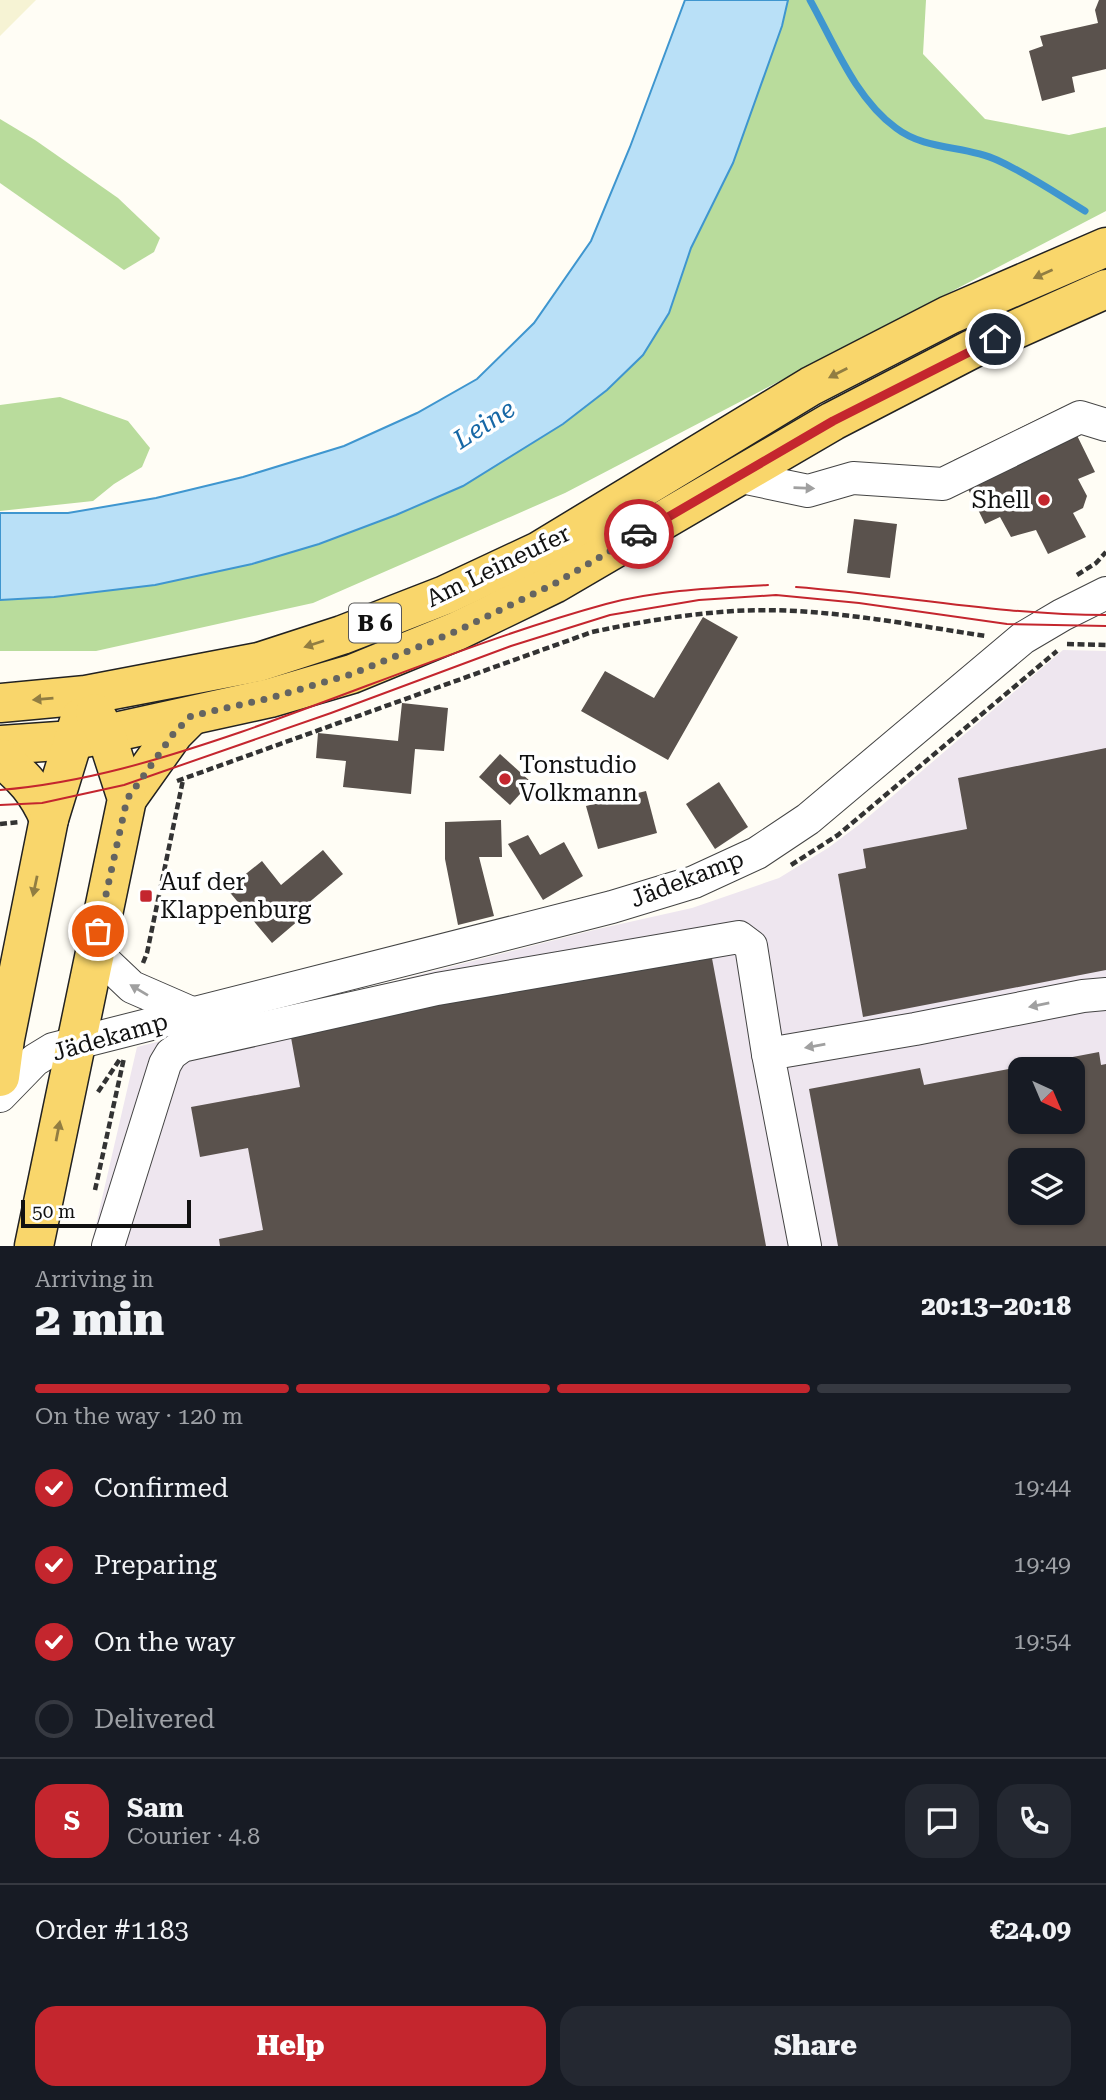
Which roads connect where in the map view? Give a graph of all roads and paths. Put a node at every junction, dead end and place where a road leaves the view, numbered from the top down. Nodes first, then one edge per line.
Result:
1 (1106, 247) edge
2 (1106, 289) edge
3 (1106, 425) edge
4 (737, 476) junction
5 (1106, 593) edge
6 (990, 637) dead end
7 (1106, 645) edge
8 (86, 695) junction
9 (0, 703) edge
10 (191, 716) junction
11 (90, 737) junction
12 (0, 745) edge
13 (0, 758) edge
14 (183, 779) junction
15 (172, 783) dead end
16 (127, 799) junction
17 (37, 821) junction
18 (0, 825) edge
19 (788, 867) dead end
20 (94, 951) junction
21 (141, 968) dead end
22 (1106, 994) edge
23 (194, 1014) junction
24 (74, 1045) junction
25 (768, 1054) junction
26 (0, 1077) edge
27 (96, 1094) dead end
28 (0, 1096) edge
29 (94, 1194) dead end
30 (34, 1246) edge
31 (108, 1246) edge
32 (805, 1246) edge

1 -> 8 main road, Am Leineufer / B 6
2 - 4 main road, Am Leineufer / B 6
4 -> 3 street
4 - 10 main road, Am Leineufer / B 6
5 - 23 street, Jädekamp
6 - 14 path
7 - 19 path
8 -> 9 main road, Am Leineufer / B 6
8 - 11 main road
10 - 11 main road, Am Leineufer / B 6
10 - 16 main road
11 - 12 main road, Am Leineufer / B 6
11 - 16 main road
11 - 17 main road
13 - 17 main road
14 - 15 path
14 - 21 path
16 - 20 main road
17 - 18 path
17 -> 26 main road
23 -> 20 street, Jädekamp
20 - 24 main road
22 -> 25 street
23 - 24 street, Jädekamp
24 - 28 street, Jädekamp
30 -> 24 main road
25 - 31 street
25 - 32 street
27 - 29 path

